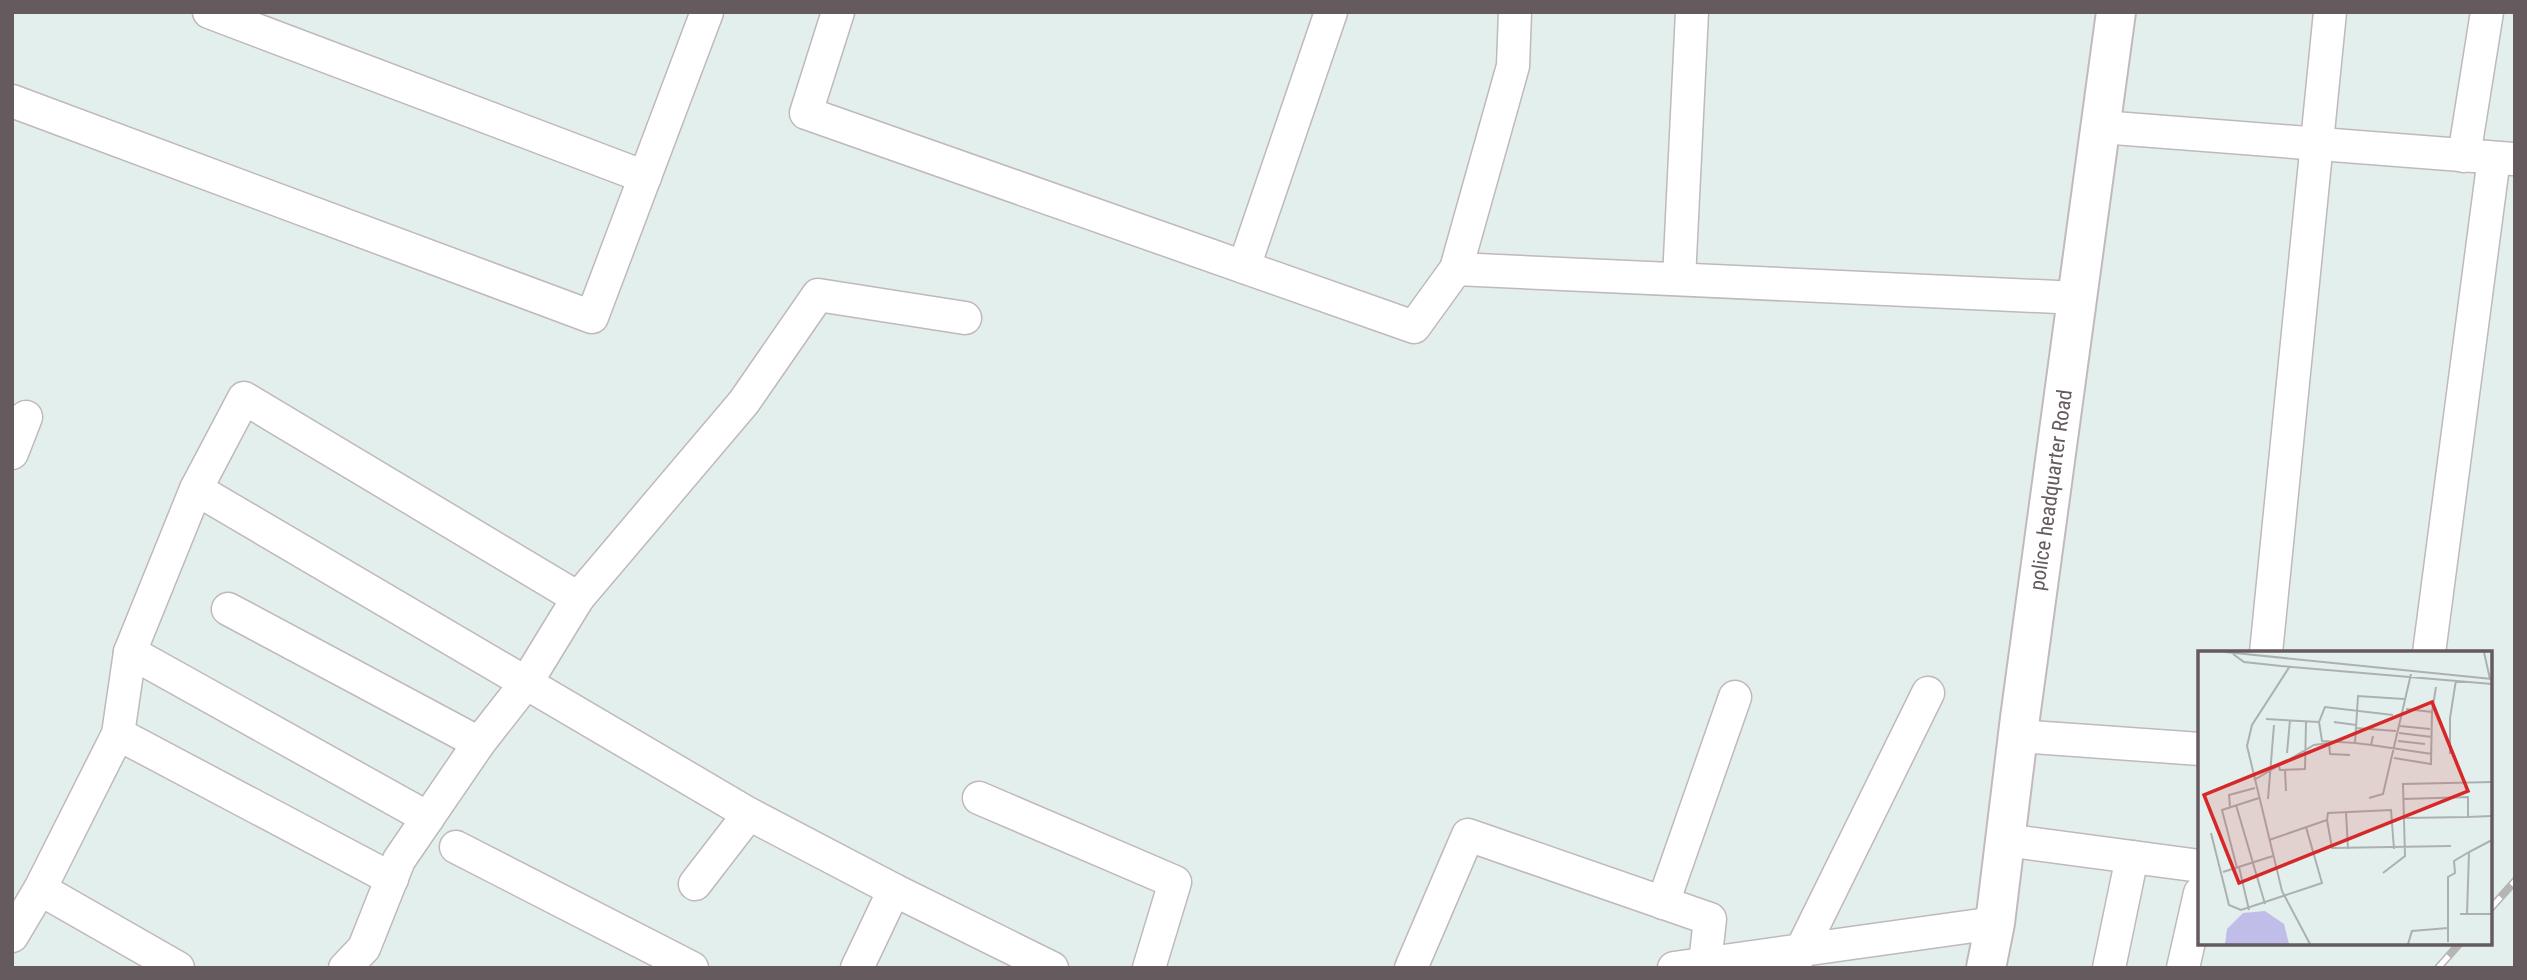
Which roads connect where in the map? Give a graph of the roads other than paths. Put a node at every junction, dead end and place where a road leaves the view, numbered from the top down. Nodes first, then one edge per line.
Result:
1 (209, 12) edge
2 (707, 12) edge
3 (838, 12) edge
4 (1331, 12) edge
5 (1516, 12) edge
6 (1692, 12) edge
7 (2116, 12) edge
8 (2330, 12) edge
9 (2487, 12) edge
10 (12, 101) edge
11 (2101, 127) junction
12 (2317, 145) junction
13 (2491, 158) edge
14 (645, 177) junction
15 (1244, 267) junction
16 (1456, 270) junction
17 (1679, 279) junction
18 (2078, 298) junction
19 (965, 318) dead end
20 (26, 417) dead end
21 (12, 453) edge
22 (196, 489) junction
23 (578, 598) junction
24 (229, 609) dead end
25 (2266, 651) edge
26 (2429, 651) edge
27 (130, 652) junction
28 (526, 683) junction
29 (1928, 694) dead end
30 (1735, 697) dead end
31 (118, 734) junction
32 (2018, 736) junction
33 (479, 743) junction
34 (2198, 749) edge
35 (979, 798) dead end
36 (749, 814) junction
37 (428, 818) junction
38 (2005, 840) junction
39 (456, 848) dead end
40 (2132, 857) junction
41 (2198, 866) edge
42 (391, 879) junction
43 (695, 884) dead end
44 (40, 890) junction
45 (894, 890) junction
46 (2198, 902) edge
47 (1662, 903) junction
48 (1994, 923) junction
49 (12, 936) edge
50 (1797, 959) edge
51 (1705, 963) junction
52 (177, 968) edge
53 (345, 968) edge
54 (692, 968) edge
55 (857, 968) edge
56 (1052, 968) edge
57 (1149, 968) edge
58 (1411, 968) edge
59 (1675, 968) edge
60 (1986, 968) edge
61 (2109, 968) edge
62 (2183, 968) edge

1 - 14 street
2 - 14 street
3 - 15 street
4 - 15 street
5 - 16 street
6 - 17 street
7 - 11 street, police headquarter Road
8 - 12 street
9 - 13 street
10 - 14 street
11 - 12 street
11 - 18 street, police headquarter Road
12 - 13 street
12 - 25 street
13 - 26 street
15 - 16 street
16 - 17 street
17 - 18 street
18 - 32 street, police headquarter Road
19 - 23 street
20 - 21 street
22 - 23 street
22 - 27 street
22 - 28 street
23 - 28 street
24 - 33 street
27 - 31 street
27 - 37 street
28 - 33 street
28 - 36 street
29 - 50 street
30 - 47 street
31 - 42 street
31 - 44 street
32 - 34 street
32 - 38 street, police headquarter Road
33 - 37 street
35 - 57 street
36 - 43 street
36 - 45 street
37 - 42 street
38 - 40 street
38 - 48 street, police headquarter Road
39 - 54 street
40 - 41 street
40 - 61 street
42 - 53 street
44 - 49 street
44 - 52 street
45 - 55 street
45 - 56 street
46 - 62 street
47 - 51 street
47 - 58 street
48 - 50 street
48 - 60 street, police headquarter Road
50 - 51 street
51 - 59 street

